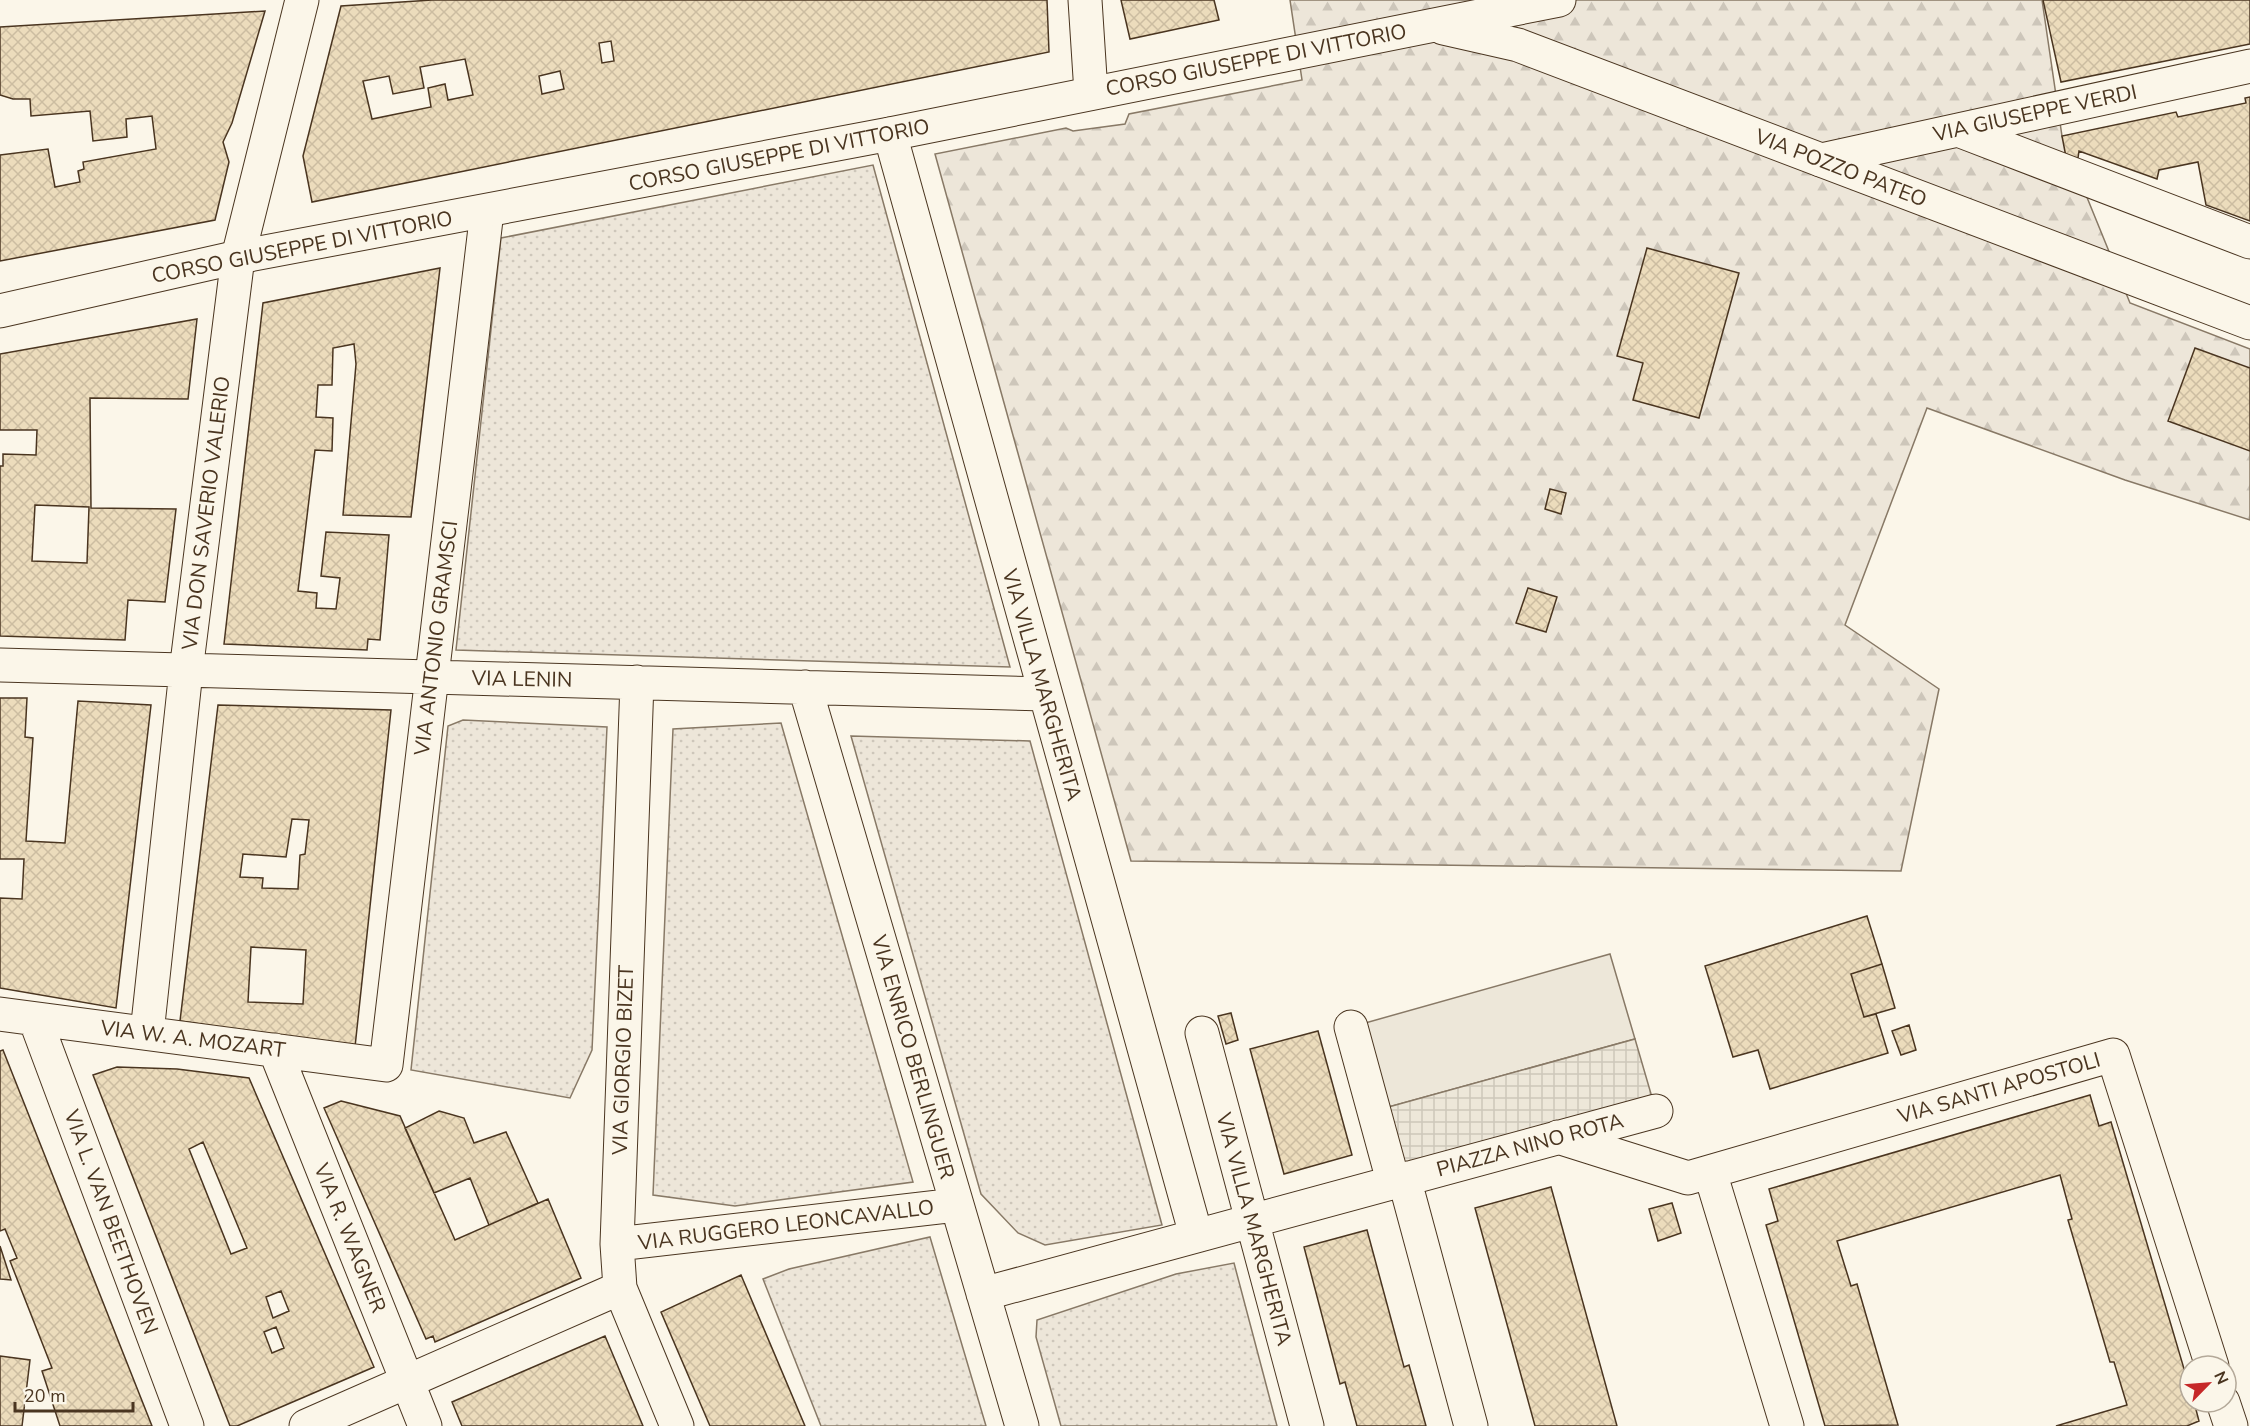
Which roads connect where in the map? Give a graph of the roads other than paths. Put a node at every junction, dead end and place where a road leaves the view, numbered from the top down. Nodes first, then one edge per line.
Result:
1 (302, 0) edge
2 (1085, 0) edge
3 (1559, 0) edge
4 (1429, 25) junction
5 (2250, 66) edge
6 (1091, 93) junction
7 (1958, 130) junction
8 (890, 134) junction
9 (1821, 160) junction
10 (487, 211) junction
11 (2250, 242) edge
12 (238, 257) junction
13 (0, 311) edge
14 (2250, 323) edge
15 (0, 665) edge
16 (186, 670) junction
17 (431, 677) junction
18 (637, 682) junction
19 (805, 687) junction
20 (1045, 694) junction
21 (0, 1014) edge
22 (35, 1019) junction
23 (1351, 1027) dead end
24 (1202, 1033) dead end
25 (147, 1034) junction
26 (275, 1050) junction
27 (386, 1065) joint
28 (1656, 1111) dead end
29 (1558, 1137) junction
30 (1710, 1172) junction
31 (1399, 1180) junction
32 (956, 1205) junction
33 (1252, 1220) junction
34 (1196, 1235) junction
35 (616, 1244) junction
36 (620, 1288) junction
37 (983, 1294) junction
38 (2208, 1354) edge
39 (407, 1382) junction
40 (187, 1426) edge
41 (306, 1426) edge
42 (425, 1426) edge
43 (677, 1426) edge
44 (1022, 1426) edge
45 (1307, 1426) edge
46 (1471, 1426) edge
47 (1787, 1426) edge

1 - 12 street, VIA DON SAVERIO VALERIO
2 - 6 street
3 - 4 street, CORSO GIUSEPPE DI VITTORIO
4 - 6 street, CORSO GIUSEPPE DI VITTORIO
4 - 9 street, VIA POZZO PATEO
5 - 7 street, VIA GIUSEPPE VERDI
6 - 8 street, CORSO GIUSEPPE DI VITTORIO
7 - 9 street, VIA GIUSEPPE VERDI
7 - 11 street
8 - 10 street, CORSO GIUSEPPE DI VITTORIO
8 - 20 street, VIA VILLA MARGHERITA
9 - 14 street, VIA POZZO PATEO
10 - 12 street, CORSO GIUSEPPE DI VITTORIO
10 - 17 street, VIA ANTONIO GRAMSCI
12 - 13 street, CORSO GIUSEPPE DI VITTORIO
12 - 16 street, VIA DON SAVERIO VALERIO
15 - 16 street, VIA LENIN
16 - 17 street, VIA LENIN
16 - 25 street, VIA DON SAVERIO VALERIO
17 - 18 street, VIA LENIN
17 - 27 street, VIA ANTONIO GRAMSCI
18 - 19 street, VIA LENIN
18 - 35 street, VIA GIORGIO BIZET
19 - 20 street, VIA LENIN
19 - 32 street, VIA ENRICO BERLINGUER
20 - 34 street, VIA VILLA MARGHERITA
21 - 22 street, VIA W. A. MOZART
22 - 25 street, VIA W. A. MOZART
22 - 40 street, VIA L. VAN BEETHOVEN
23 - 31 street
24 - 33 street, VIA VILLA MARGHERITA
25 - 26 street, VIA W. A. MOZART
26 - 27 street, VIA W. A. MOZART
26 - 39 street, VIA R. WAGNER
28 - 29 street, PIAZZA NINO ROTA
29 - 30 street, VIA SANTI APOSTOLI
29 - 31 street, PIAZZA NINO ROTA
30 - 38 street, VIA SANTI APOSTOLI
30 - 47 street
31 - 33 street, PIAZZA NINO ROTA
31 - 46 street
32 - 35 street, VIA RUGGERO LEONCAVALLO
32 - 37 street, VIA ENRICO BERLINGUER
33 - 34 street, PIAZZA NINO ROTA
33 - 45 street, VIA VILLA MARGHERITA
34 - 37 street, PIAZZA NINO ROTA
35 - 36 street, VIA GIORGIO BIZET
36 - 39 street
36 - 43 street, VIA GIORGIO BIZET
37 - 44 street, VIA ENRICO BERLINGUER
39 - 41 street
39 - 42 street, VIA R. WAGNER

